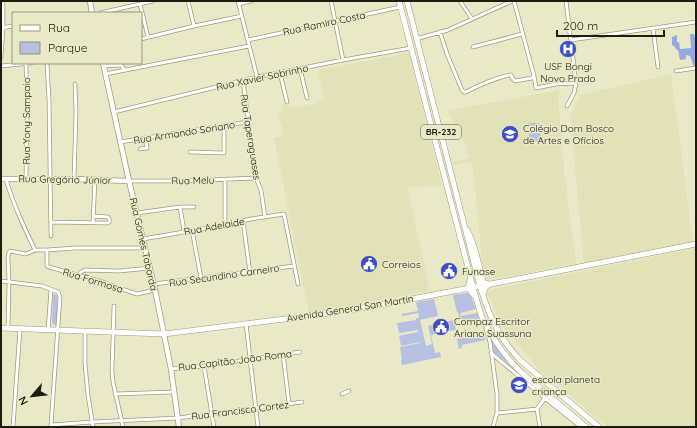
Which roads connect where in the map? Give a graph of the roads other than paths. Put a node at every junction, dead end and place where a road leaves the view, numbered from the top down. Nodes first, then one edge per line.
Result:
1 (3, 1) edge
2 (90, 1) edge
3 (153, 1) edge
4 (188, 1) edge
5 (252, 1) edge
6 (331, 1) edge
7 (399, 1) edge
8 (412, 1) edge
9 (460, 1) edge
10 (501, 1) edge
11 (513, 1) edge
12 (566, 1) edge
13 (238, 2) edge
14 (140, 4) junction
15 (408, 4) edge
16 (502, 6) junction
17 (401, 7) junction
18 (92, 12) edge
19 (104, 12) edge
20 (142, 12) edge
21 (142, 12) edge
22 (242, 16) junction
23 (472, 19) junction
24 (335, 21) junction
25 (696, 22) edge
26 (12, 26) edge
27 (194, 26) junction
28 (2, 28) edge
29 (652, 28) junction
30 (440, 32) junction
31 (522, 34) junction
32 (148, 37) junction
33 (142, 39) edge
34 (416, 39) junction
35 (248, 40) junction
36 (571, 40) junction
37 (249, 46) junction
38 (473, 47) dead end
39 (411, 48) junction
40 (1, 56) edge
41 (343, 60) junction
42 (26, 64) edge
43 (47, 64) edge
44 (103, 65) edge
45 (1, 66) edge
46 (658, 67) dead end
47 (300, 68) junction
48 (696, 68) edge
49 (124, 70) junction
50 (676, 71) dead end
51 (280, 73) junction
52 (105, 74) junction
53 (534, 76) junction
54 (257, 77) junction
55 (243, 80) junction
56 (576, 83) junction
57 (75, 84) dead end
58 (307, 98) dead end
59 (287, 102) dead end
60 (567, 106) dead end
61 (114, 112) junction
62 (248, 122) junction
63 (224, 125) junction
64 (146, 138) junction
65 (120, 142) junction
66 (140, 149) dead end
67 (190, 152) dead end
68 (256, 178) junction
69 (3, 179) edge
70 (26, 179) junction
71 (51, 179) junction
72 (74, 179) junction
73 (95, 179) junction
74 (225, 180) junction
75 (129, 181) junction
76 (180, 207) junction
77 (194, 207) dead end
78 (137, 213) junction
79 (93, 216) junction
80 (454, 216) junction
81 (265, 217) junction
82 (242, 221) junction
83 (51, 222) junction
84 (93, 222) junction
85 (225, 225) junction
86 (464, 226) junction
87 (192, 230) junction
88 (184, 231) junction
89 (52, 236) dead end
90 (143, 239) junction
91 (696, 244) edge
92 (145, 248) junction
93 (35, 250) junction
94 (47, 250) junction
95 (294, 266) junction
96 (150, 268) junction
97 (250, 272) junction
98 (78, 276) junction
99 (201, 278) junction
100 (1, 281) edge
101 (9, 282) junction
102 (481, 283) junction
103 (154, 284) junction
104 (298, 284) dead end
105 (489, 284) junction
106 (470, 287) junction
107 (51, 290) junction
108 (155, 290) junction
109 (483, 296) junction
110 (114, 306) dead end
111 (481, 314) junction
112 (246, 324) junction
113 (1, 328) edge
114 (8, 328) junction
115 (20, 329) junction
116 (48, 330) junction
117 (58, 330) junction
118 (85, 331) junction
119 (113, 332) junction
120 (499, 333) junction
121 (164, 334) junction
122 (490, 336) junction
123 (300, 352) dead end
124 (491, 352) junction
125 (283, 354) junction
126 (250, 359) junction
127 (502, 362) junction
128 (204, 366) junction
129 (493, 366) junction
130 (170, 369) junction
131 (349, 391) dead end
132 (173, 392) junction
133 (115, 394) junction
134 (342, 394) dead end
135 (545, 398) junction
136 (302, 402) dead end
137 (288, 403) junction
138 (255, 408) junction
139 (537, 409) junction
140 (496, 413) junction
141 (212, 414) junction
142 (178, 418) junction
143 (122, 421) junction
144 (92, 422) junction
145 (51, 426) edge
146 (13, 427) edge
147 (93, 427) edge
148 (122, 427) edge
149 (179, 427) edge
150 (214, 427) edge
151 (258, 427) edge
152 (493, 427) edge
153 (540, 427) edge
154 (580, 427) edge
155 (586, 427) edge
156 (599, 427) edge

1 - 28 street
2 - 18 main road
3 - 14 street
4 - 27 street
5 - 13 street
6 - 24 street
7 - 17 main road, BR-232
8 - 15 street
9 - 23 street
10 - 16 street
11 - 16 street
11 - 31 street
12 - 36 street
13 - 22 street
14 - 19 street
14 - 21 street
15 - 34 main road, BR-232
16 - 23 street
17 - 24 street, Rua Ramiro Costa
17 - 39 main road, BR-232
20 - 32 street
22 - 27 street
22 - 35 street
23 - 30 street
24 - 35 street, Rua Ramiro Costa
24 - 41 street
25 - 29 street
26 - 28 street
27 - 32 street
28 - 40 street
29 - 36 street
29 - 46 street
30 - 34 street
30 - 53 street
31 - 38 street
31 - 53 street
32 - 33 street
34 - 86 main road, BR-232
35 - 37 street
36 - 56 street
37 - 49 street
37 - 54 street
39 - 41 street, Rua Xavier Sobrinho
39 - 80 main road, BR-232
41 - 47 street, Rua Xavier Sobrinho
42 - 45 street
42 - 70 street, Rua Yony Sampaio
43 - 71 street
44 - 49 street
44 - 52 main road, Rua Gomes Taborda
47 - 51 street, Rua Xavier Sobrinho
47 - 58 street
48 - 50 street
49 - 52 street
51 - 54 street, Rua Xavier Sobrinho
51 - 59 street
52 - 61 main road, Rua Gomes Taborda
53 - 56 street
54 - 55 street, Rua Xavier Sobrinho
55 - 61 street, Rua Xavier Sobrinho
55 - 62 street, Rua Taperaguases
56 - 60 street
57 - 72 street
61 - 65 main road, Rua Gomes Taborda
62 - 63 street, Rua Armando Soriano
62 - 68 street, Rua Taperaguases
63 - 64 street, Rua Armando Soriano
63 - 67 street
64 - 65 street, Rua Armando Soriano
64 - 66 street
65 - 75 main road, Rua Gomes Taborda
68 - 74 street, Rua Melu
68 - 81 street, Rua Taperaguases
69 - 70 main road, Rua Gregório Júnior
69 - 93 street
70 - 71 main road, Rua Gregório Júnior
71 - 72 main road, Rua Gregório Júnior
71 - 83 street
72 - 73 main road, Rua Gregório Júnior
73 - 75 main road, Rua Gregório Júnior
73 - 79 street
74 - 75 street, Rua Melu
74 - 85 street
75 - 78 main road, Rua Gomes Taborda
76 - 77 street
76 - 78 street
76 - 88 street
78 - 90 main road, Rua Gomes Taborda
79 - 84 street
79 - 84 street
80 - 86 main road
80 - 106 main road, BR-232
81 - 82 street, Rua Adelaide
81 - 95 street, Rua Adelaide
82 - 85 street, Rua Adelaide
82 - 97 street
83 - 84 street
83 - 89 street
85 - 87 street, Rua Adelaide
86 - 102 main road, BR-232
86 - 102 main road
87 - 88 street, Rua Adelaide
87 - 99 street
88 - 90 street, Rua Adelaide
90 - 92 main road, Rua Gomes Taborda
91 - 105 main road, Avenida General San Martin
92 - 94 street
92 - 96 main road, Rua Gomes Taborda
93 - 94 street
93 - 101 street
94 - 98 street, Rua Formosa
95 - 97 street, Rua Secundino Carneiro
95 - 104 street
96 - 98 street
96 - 103 main road, Rua Gomes Taborda
97 - 99 street, Rua Secundino Carneiro
98 - 108 street, Rua Formosa
99 - 103 street, Rua Secundino Carneiro
100 - 101 street
101 - 107 street
101 - 114 street
102 - 105 main road, Avenida General San Martin
102 - 106 main road, Avenida General San Martin
102 - 109 main road, BR-232
103 - 108 main road, Rua Gomes Taborda
105 - 109 main road
106 - 111 main road, BR-232
106 - 112 main road, Avenida General San Martin
107 - 116 street
107 - 117 street
108 - 121 main road, Rua Gomes Taborda
109 - 120 main road, BR-232
110 - 119 street
111 - 120 main road
111 - 122 main road, BR-232
112 - 121 main road, Avenida General San Martin
112 - 126 street
113 - 114 main road, Avenida General San Martin
114 - 115 main road, Avenida General San Martin
115 - 116 main road, Avenida General San Martin
115 - 146 street
116 - 117 main road, Avenida General San Martin
117 - 118 main road, Avenida General San Martin
117 - 145 street
118 - 119 main road, Avenida General San Martin
118 - 144 street
119 - 121 main road, Avenida General San Martin
119 - 133 street
120 - 122 main road
120 - 156 main road, BR-232
121 - 130 main road, Rua Gomes Taborda
122 - 124 street
122 - 155 main road, BR-232
123 - 125 street, Rua Capitão João Roma
124 - 127 street
124 - 129 street
125 - 126 street, Rua Capitão João Roma
125 - 137 street
126 - 128 street, Rua Capitão João Roma
126 - 138 street
127 - 129 street
127 - 135 street
128 - 130 street, Rua Capitão João Roma
128 - 141 street
129 - 140 street
130 - 132 main road, Rua Gomes Taborda
131 - 134 street
132 - 133 street
132 - 142 main road, Rua Gomes Taborda
133 - 143 street
135 - 139 street
135 - 154 street
136 - 137 street, Rua Francisco Cortez
137 - 138 street, Rua Francisco Cortez
138 - 141 street, Rua Francisco Cortez
138 - 151 street
139 - 140 street
139 - 153 street
140 - 152 street
141 - 142 street, Rua Francisco Cortez
141 - 150 street
142 - 143 street, Rua Francisco Cortez
142 - 149 main road, Rua Gomes Taborda
143 - 144 street, Rua Francisco Cortez
143 - 148 street
144 - 145 street, Rua Francisco Cortez
144 - 147 street

